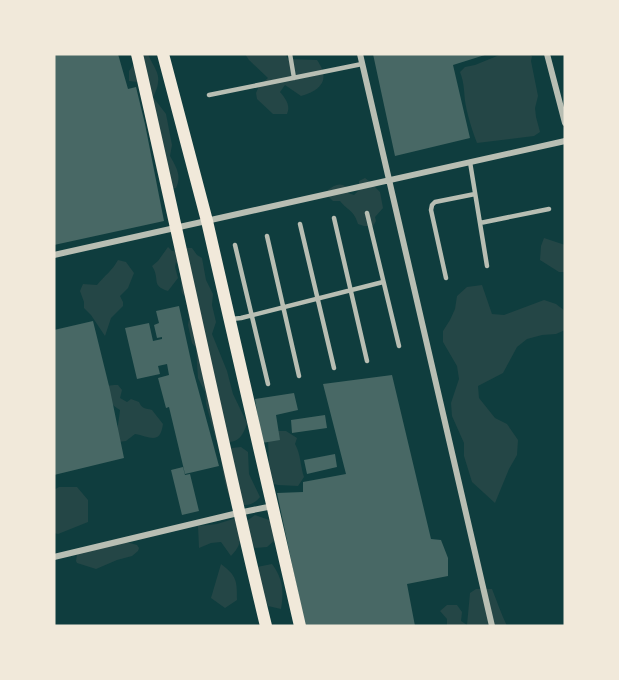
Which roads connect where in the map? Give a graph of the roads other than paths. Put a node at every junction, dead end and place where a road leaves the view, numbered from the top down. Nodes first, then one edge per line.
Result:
1 (137, 54) edge
2 (163, 54) edge
3 (290, 54) edge
4 (360, 54) edge
5 (547, 54) edge
6 (362, 64) junction
7 (294, 78) junction
8 (209, 95) dead end
9 (565, 123) edge
10 (565, 141) edge
11 (470, 162) junction
12 (388, 180) junction
13 (475, 194) junction
14 (549, 210) dead end
15 (368, 213) dead end
16 (334, 218) dead end
17 (207, 221) junction
18 (480, 223) junction
19 (300, 224) dead end
20 (177, 227) junction
21 (267, 236) dead end
22 (235, 245) dead end
23 (54, 255) edge
24 (488, 266) dead end
25 (446, 278) dead end
26 (383, 282) junction
27 (350, 290) junction
28 (318, 299) junction
29 (283, 308) junction
30 (252, 315) junction
31 (229, 320) junction
32 (399, 346) dead end
33 (367, 361) dead end
34 (334, 368) dead end
35 (300, 376) dead end
36 (268, 384) dead end
37 (273, 506) junction
38 (238, 513) junction
39 (54, 557) edge
40 (266, 626) edge
41 (300, 626) edge
42 (492, 626) edge

1 - 20 main road
2 - 17 main road
3 - 7 lane
4 - 6 street
5 - 9 street
6 - 7 lane
6 - 12 street
7 - 8 lane
10 - 11 street
11 - 12 street
11 - 13 lane
12 - 17 street
12 - 42 street
13 - 18 lane
13 - 25 lane
14 - 18 lane
15 - 26 lane
16 - 27 lane
17 - 20 street
17 - 31 main road
18 - 24 lane
19 - 28 lane
20 - 23 street
20 - 38 main road
21 - 29 lane
22 - 30 lane
26 - 27 lane
26 - 32 lane
27 - 28 lane
27 - 33 lane
28 - 29 lane
28 - 34 lane
29 - 30 lane
29 - 35 lane
30 - 31 lane
30 - 36 lane
31 - 37 main road
37 - 38 street
37 - 41 main road
38 - 39 street
38 - 40 main road

